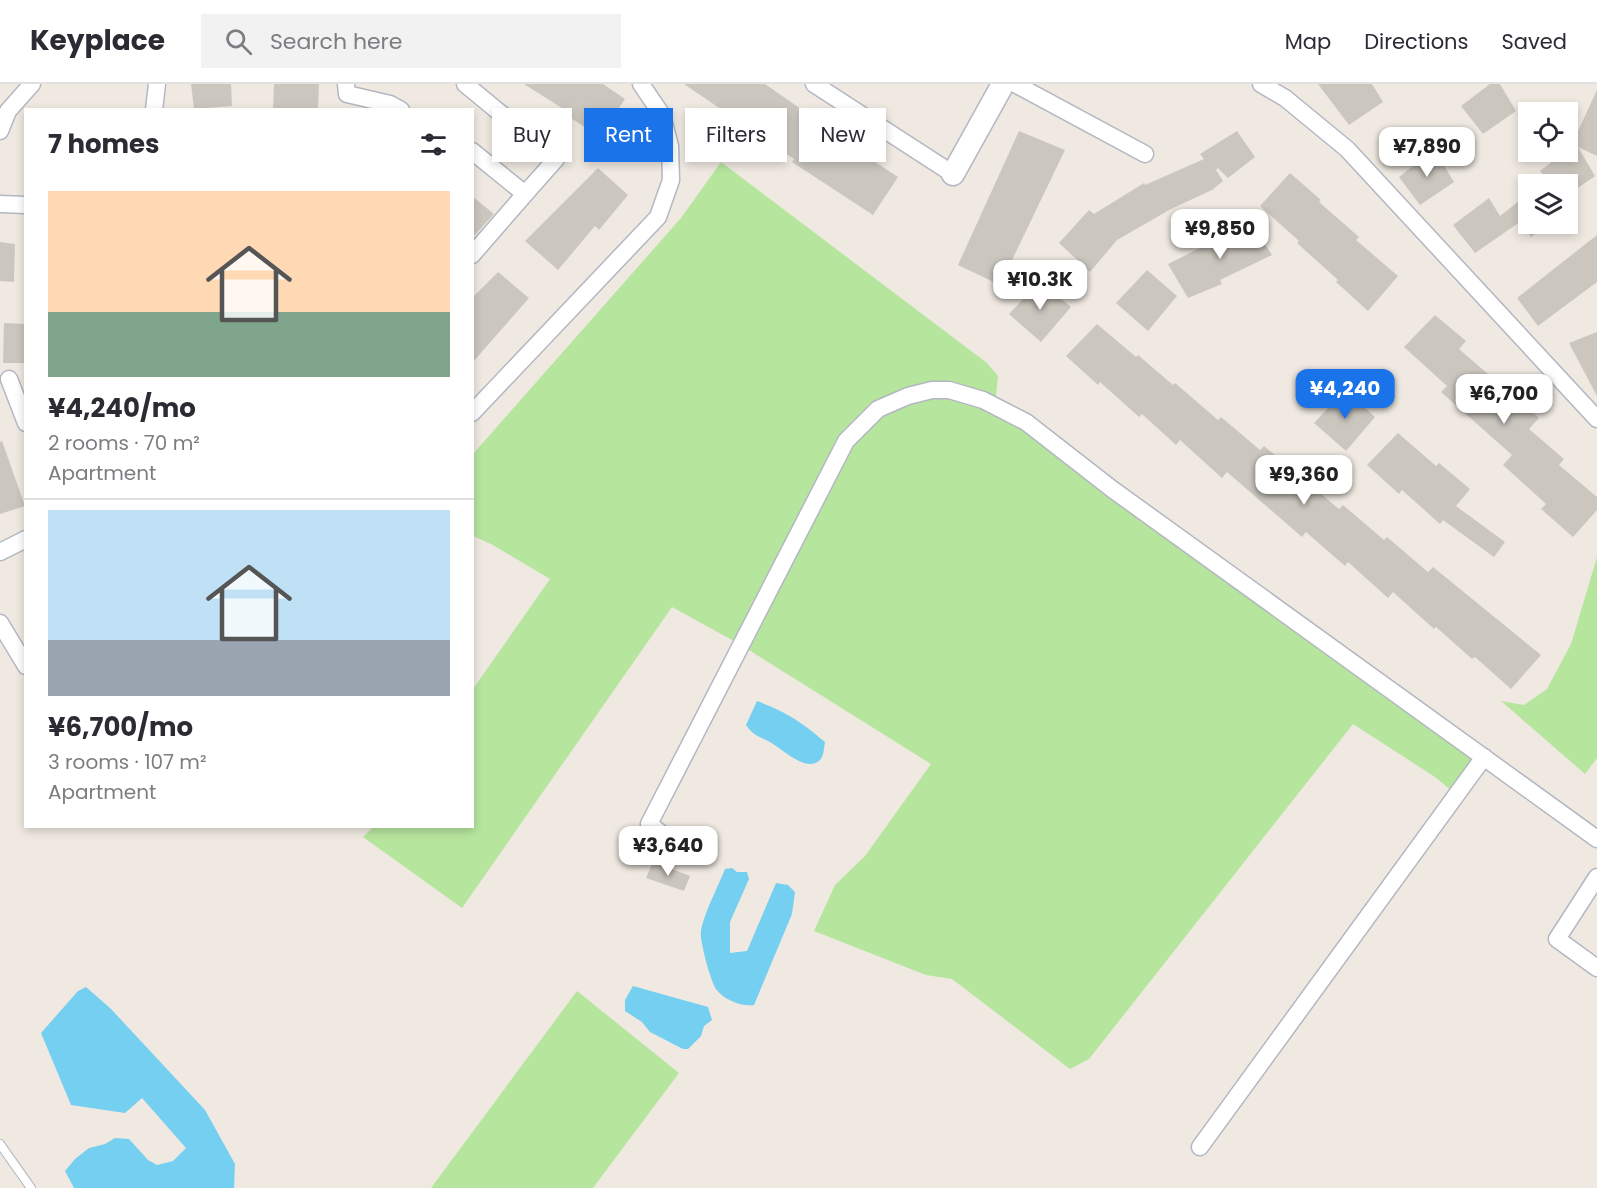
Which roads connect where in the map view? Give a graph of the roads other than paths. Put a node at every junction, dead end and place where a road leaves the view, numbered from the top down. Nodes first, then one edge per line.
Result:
1 (32, 84) edge
2 (157, 84) edge
3 (346, 84) edge
4 (465, 84) edge
5 (642, 84) edge
6 (814, 84) edge
7 (1003, 84) edge
8 (1015, 84) edge
9 (1261, 84) edge
10 (154, 108) edge
11 (397, 108) edge
12 (0, 131) edge
13 (474, 153) edge
14 (1145, 154) dead end
15 (953, 174) joint
16 (525, 194) junction
17 (0, 204) edge
18 (24, 205) edge
19 (474, 253) edge
20 (12, 379) edge
21 (474, 411) edge
22 (24, 417) edge
23 (1597, 419) edge
24 (24, 540) edge
25 (0, 552) edge
26 (0, 623) edge
27 (24, 663) edge
28 (1484, 757) junction
29 (1597, 839) edge
30 (679, 847) dead end
31 (1597, 877) edge
32 (1597, 968) edge
33 (0, 1144) edge
34 (1200, 1147) dead end
35 (31, 1188) edge

1 - 12 street
2 - 10 street
3 - 11 street
4 - 16 street
5 - 21 street
6 - 15 street
7 - 15 street
8 - 14 street
9 - 23 street
13 - 16 street
16 - 19 street
17 - 18 street
20 - 22 street
24 - 25 street
26 - 27 street
28 - 29 street
28 - 30 street
28 - 34 street
31 - 32 street
33 - 35 lane

